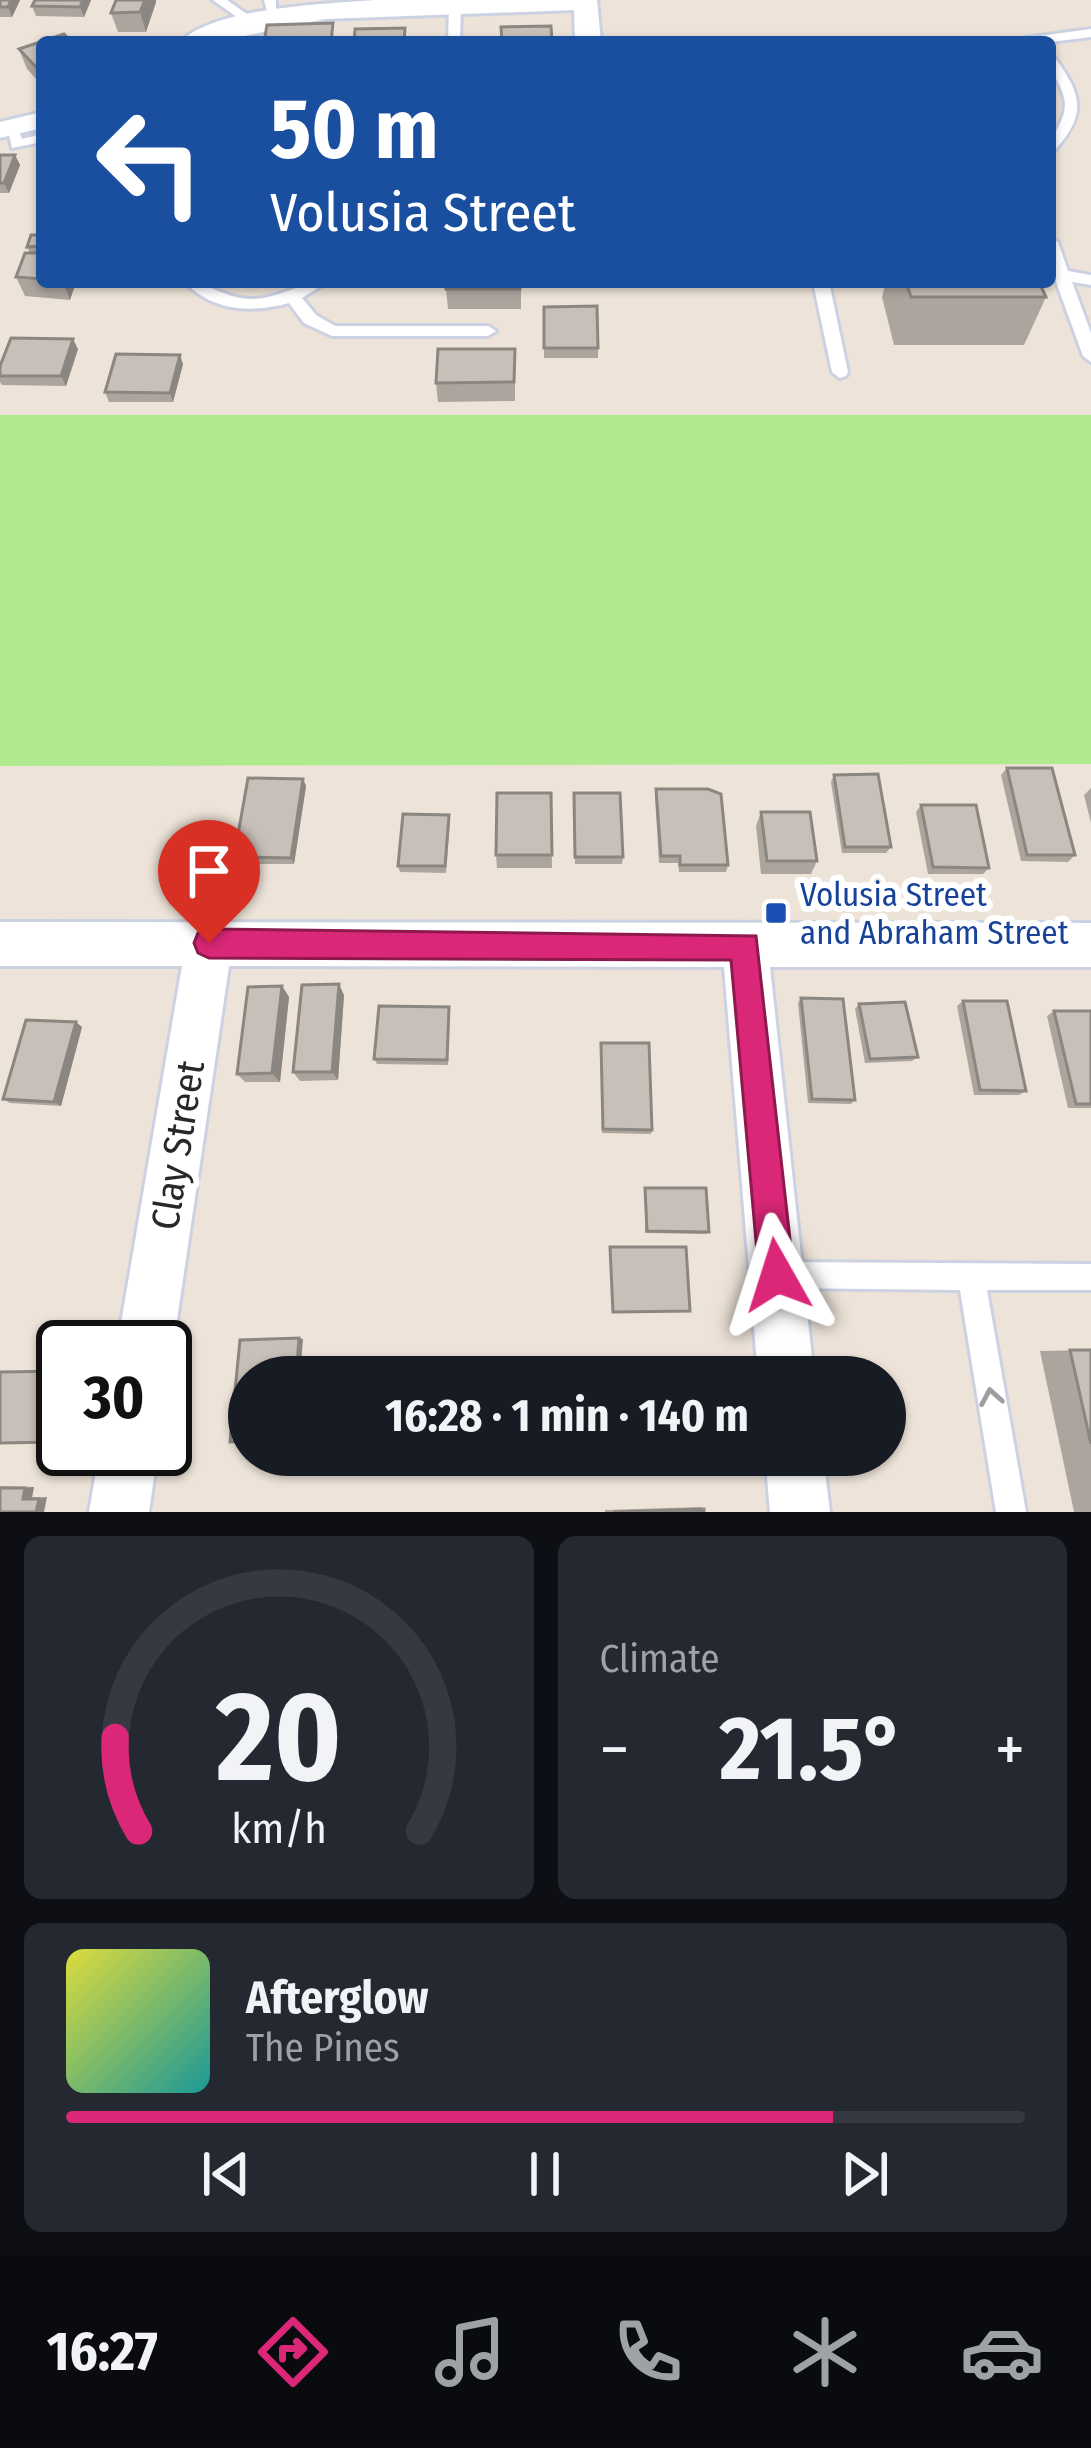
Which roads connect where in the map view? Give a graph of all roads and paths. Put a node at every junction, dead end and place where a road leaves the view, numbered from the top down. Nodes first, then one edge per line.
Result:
1 (219, 0) edge
2 (498, 2) edge
3 (454, 5) junction
4 (271, 6) edge
5 (245, 17) junction
6 (1091, 33) edge
7 (205, 36) edge
8 (454, 36) edge
9 (588, 36) edge
10 (1056, 38) edge
11 (1056, 69) edge
12 (36, 122) edge
13 (6, 129) edge
14 (36, 140) edge
15 (1056, 141) edge
16 (1056, 273) edge
17 (1056, 275) edge
18 (1091, 280) edge
19 (198, 288) edge
20 (308, 288) edge
21 (821, 288) edge
22 (292, 297) junction
23 (488, 332) dead end
24 (1091, 356) edge
25 (840, 372) dead end
26 (209, 943) junction
27 (0, 944) edge
28 (1091, 945) edge
29 (745, 946) junction
30 (777, 1275) junction
31 (971, 1276) junction
32 (1091, 1277) edge
33 (149, 1320) edge
34 (785, 1356) edge
35 (124, 1476) edge
36 (796, 1476) edge
37 (118, 1512) edge
38 (800, 1512) edge
39 (1011, 1512) edge

1 - 5 lane
2 - 3 street
2 - 9 street
3 - 4 street
3 - 8 lane
4 - 5 street
5 - 7 street
6 - 10 lane
11 - 15 lane
12 - 13 street
13 - 14 lane
16 - 18 lane
17 - 24 lane
19 - 22 lane
20 - 22 lane
21 - 25 lane
22 - 23 lane
26 - 27 street
26 - 29 street
26 - 33 street, Clay Street
28 - 29 street
29 - 30 street
30 - 31 lane
30 - 34 street
31 - 32 lane
39 -> 31 lane
35 - 37 street
36 - 38 street

